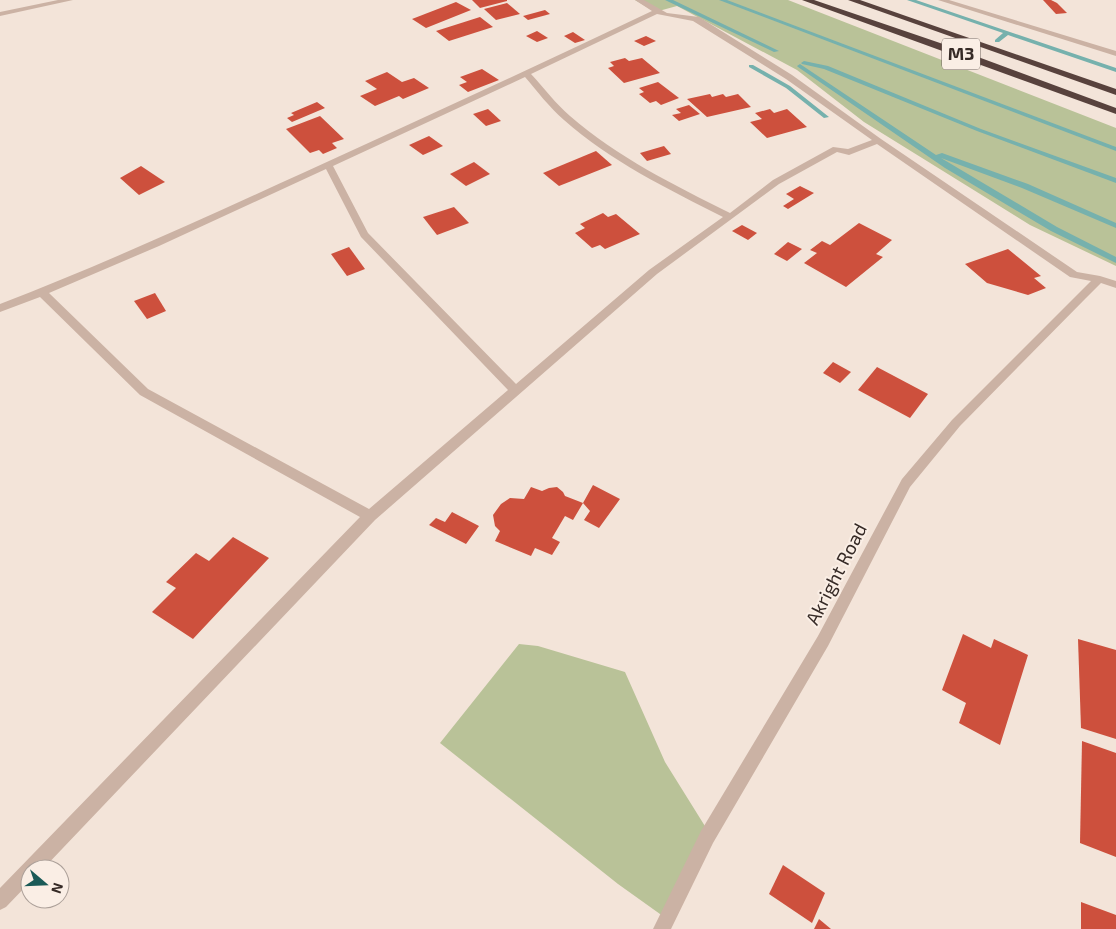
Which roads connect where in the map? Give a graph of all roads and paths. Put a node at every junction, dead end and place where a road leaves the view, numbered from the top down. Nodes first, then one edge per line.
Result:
1 (69, 0) edge
2 (639, 0) edge
3 (806, 0) edge
4 (852, 0) edge
5 (942, 0) edge
6 (657, 11) junction
7 (0, 14) edge
8 (1116, 54) edge
9 (526, 74) junction
10 (1116, 92) edge
11 (1116, 111) edge
12 (878, 141) junction
13 (328, 165) junction
14 (729, 216) junction
15 (1100, 279) junction
16 (1116, 285) edge
17 (42, 293) junction
18 (0, 308) edge
19 (515, 390) junction
20 (370, 516) junction
21 (42, 859) edge
22 (20, 881) edge
23 (0, 901) edge
24 (662, 929) edge

1 - 7 street
2 - 6 street
3 - 11 highway, M3
4 - 10 highway, M3
5 - 8 street
6 - 9 street
6 - 12 street
9 - 13 street
9 - 14 street
12 - 14 street
12 - 15 street
13 - 17 street
13 - 19 street
14 - 19 street
15 - 16 street
15 - 24 street, Akright Road
17 - 18 street
17 - 20 street
19 - 20 street
20 - 21 street
22 - 23 street

